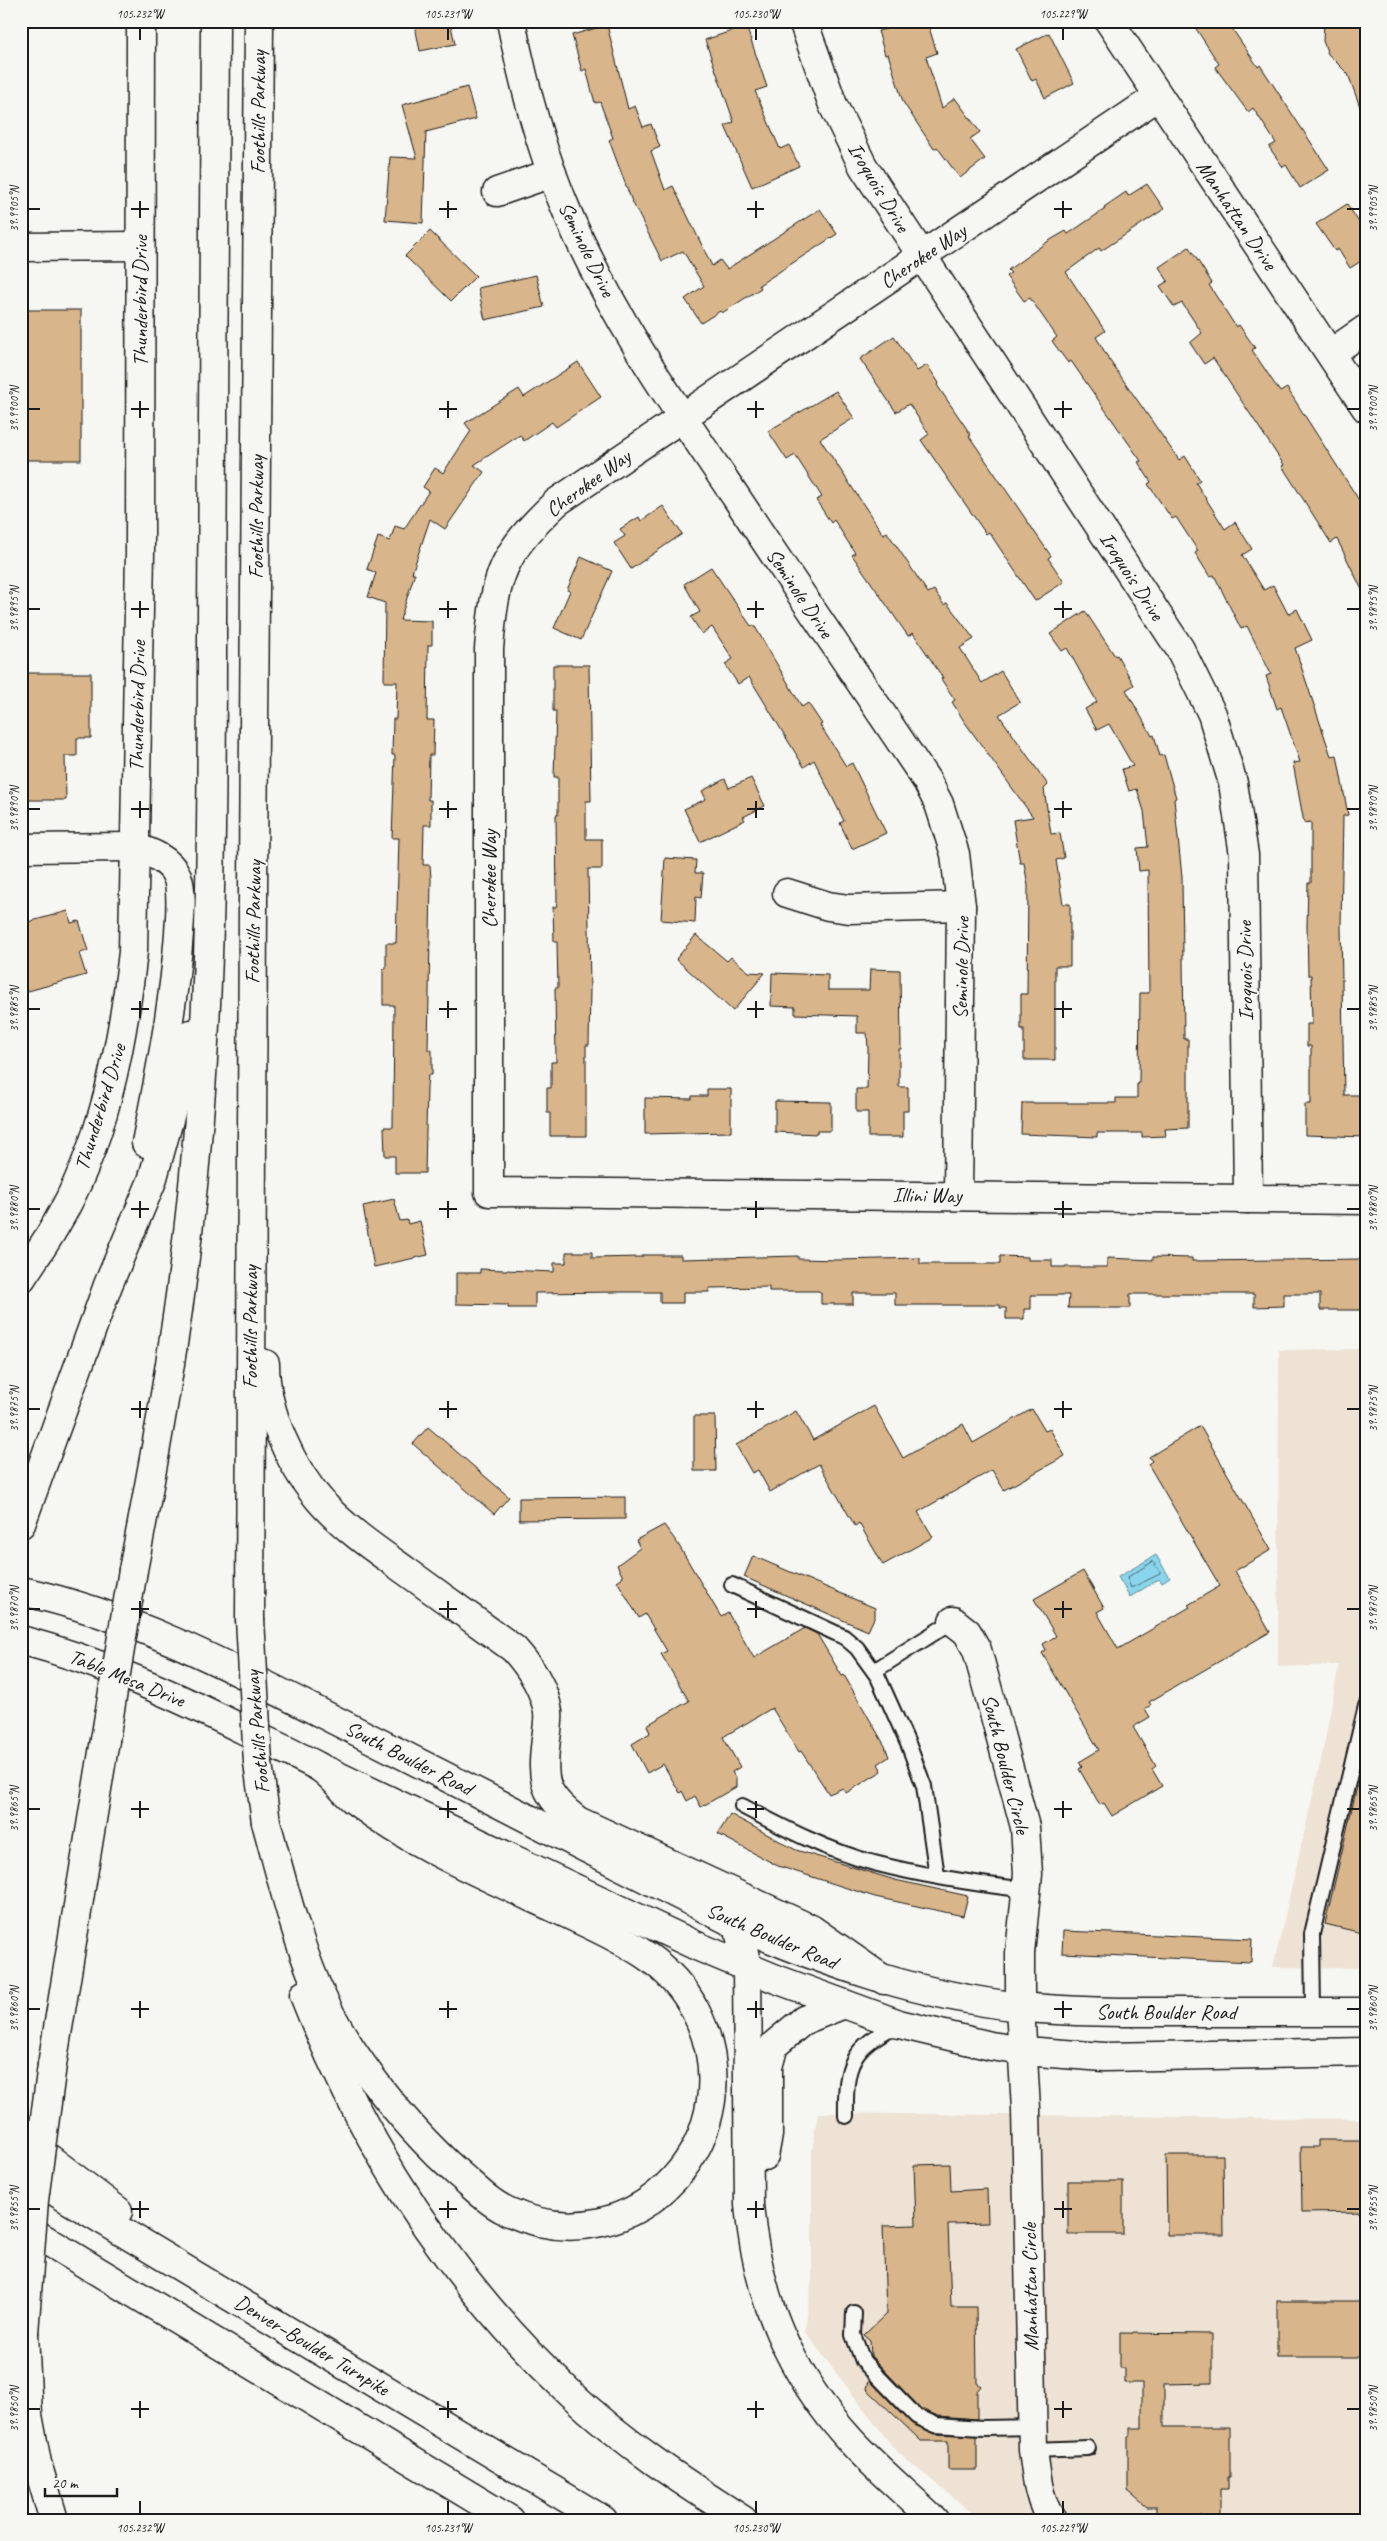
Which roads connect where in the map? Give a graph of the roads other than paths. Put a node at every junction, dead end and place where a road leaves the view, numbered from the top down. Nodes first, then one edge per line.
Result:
1 (141, 21) edge
2 (215, 21) edge
3 (259, 21) edge
4 (510, 21) edge
5 (803, 21) edge
6 (1109, 21) edge
7 (1157, 97) junction
8 (552, 173) junction
9 (497, 192) dead end
10 (140, 246) junction
11 (21, 247) edge
12 (921, 257) junction
13 (1366, 329) edge
14 (1331, 353) junction
15 (1366, 408) edge
16 (682, 417) junction
17 (134, 847) junction
18 (21, 848) edge
19 (787, 893) dead end
20 (961, 906) junction
21 (209, 927) junction
22 (489, 1192) joint
23 (958, 1195) junction
24 (1248, 1199) junction
25 (1366, 1200) edge
26 (250, 1250) junction
27 (21, 1278) edge
28 (108, 1285) junction
29 (29, 1491) edge
30 (21, 1524) edge
31 (732, 1585) dead end
32 (21, 1591) edge
33 (953, 1620) joint
34 (21, 1640) edge
35 (874, 1670) junction
36 (1366, 1706) edge
37 (229, 1722) joint
38 (323, 1770) junction
39 (742, 1806) dead end
40 (266, 1822) junction
41 (937, 1876) junction
42 (1028, 1890) junction
43 (738, 1925) junction
44 (747, 1967) junction
45 (884, 1980) junction
46 (844, 2004) junction
47 (1020, 2007) junction
48 (1313, 2012) junction
49 (1366, 2012) edge
50 (899, 2024) junction
51 (1024, 2051) junction
52 (1366, 2052) edge
53 (846, 2116) dead end
54 (21, 2137) edge
55 (21, 2171) edge
56 (749, 2205) junction
57 (21, 2225) edge
58 (218, 2288) junction
59 (854, 2313) dead end
60 (1033, 2439) junction
61 (1088, 2448) dead end
62 (54, 2520) edge
63 (510, 2520) edge
64 (603, 2520) edge
65 (744, 2520) edge
66 (934, 2520) edge
67 (1052, 2520) edge

1 - 10 main road, Thunderbird Drive
2 - 21 main road, Foothills Parkway
3 - 26 main road, Foothills Parkway
4 - 8 main road, Seminole Drive
5 - 12 main road, Iroquois Drive
6 - 7 main road, Manhattan Drive
7 - 12 main road, Cherokee Way
7 - 14 main road, Manhattan Drive
8 - 9 main road
8 - 16 main road, Seminole Drive
10 - 11 main road
10 - 17 main road, Thunderbird Drive
12 - 16 main road, Cherokee Way
12 - 24 main road, Iroquois Drive
13 - 14 main road
14 - 15 main road, Manhattan Drive
16 - 20 main road, Seminole Drive
16 - 22 main road, Cherokee Way
17 - 18 main road
17 - 27 main road, Thunderbird Drive
17 - 28 main road
19 - 20 main road
20 - 23 main road, Seminole Drive
21 - 28 main road
21 - 62 main road, bridge
22 - 23 main road, Illini Way
23 - 24 main road, Illini Way
24 - 25 main road, Illini Way
26 - 40 main road, Foothills Parkway, bridge
26 - 45 main road
28 - 29 main road
29 - 30 main road
31 - 35 lane
32 - 43 main road, South Boulder Road
33 - 35 lane
33 - 42 main road, South Boulder Circle
34 - 37 main road, Table Mesa Drive
35 - 41 lane
36 - 48 lane
37 - 38 main road, South Boulder Road
38 - 40 main road
38 - 44 main road, South Boulder Road
39 - 41 lane
40 - 65 main road
41 - 42 lane
42 - 47 main road, South Boulder Circle
43 - 44 main road
43 - 45 main road, South Boulder Road
44 - 46 main road, South Boulder Road
44 - 56 main road
45 - 47 main road, South Boulder Road
46 - 50 main road, South Boulder Road
46 - 56 main road
47 - 48 main road, South Boulder Road
47 - 51 main road, Manhattan Circle
48 - 49 main road, South Boulder Road
50 - 51 main road, South Boulder Road
50 - 53 lane
51 - 52 main road, South Boulder Road
51 - 60 main road, Manhattan Circle
54 - 58 main road
55 - 58 main road, Denver–Boulder Turnpike
56 - 66 main road
57 - 63 main road
58 - 64 main road, Denver–Boulder Turnpike
59 - 60 lane
60 - 61 lane
60 - 67 main road, Manhattan Circle

